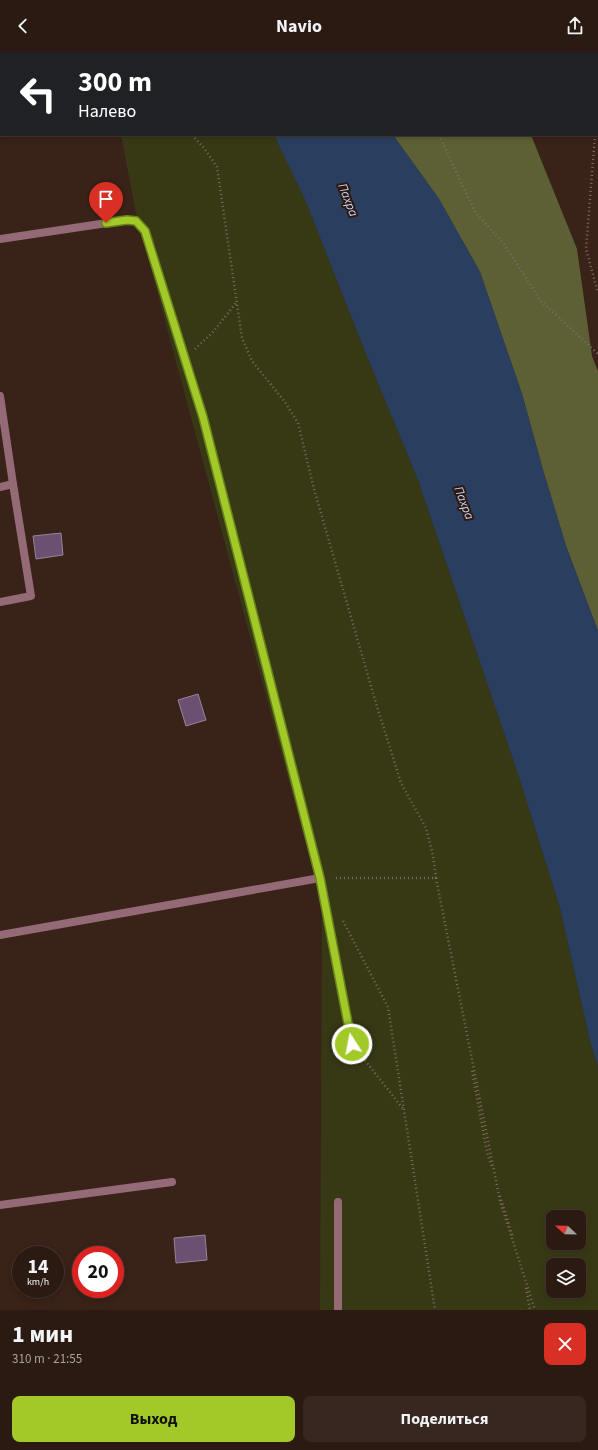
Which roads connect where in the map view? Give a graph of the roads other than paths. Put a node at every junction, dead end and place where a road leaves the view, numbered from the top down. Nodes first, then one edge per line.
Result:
1 (0, 239) edge
2 (0, 396) edge
3 (13, 484) junction
4 (0, 487) edge
5 (0, 602) edge
6 (320, 878) junction
7 (0, 935) edge
8 (352, 1044) road end
9 (172, 1182) dead end
10 (338, 1202) dead end
11 (0, 1205) edge
12 (338, 1310) edge

1 - 6 lane
2 - 3 lane
3 - 4 lane
3 - 5 lane
6 - 7 lane
6 - 8 lane
9 - 11 lane
10 - 12 lane

